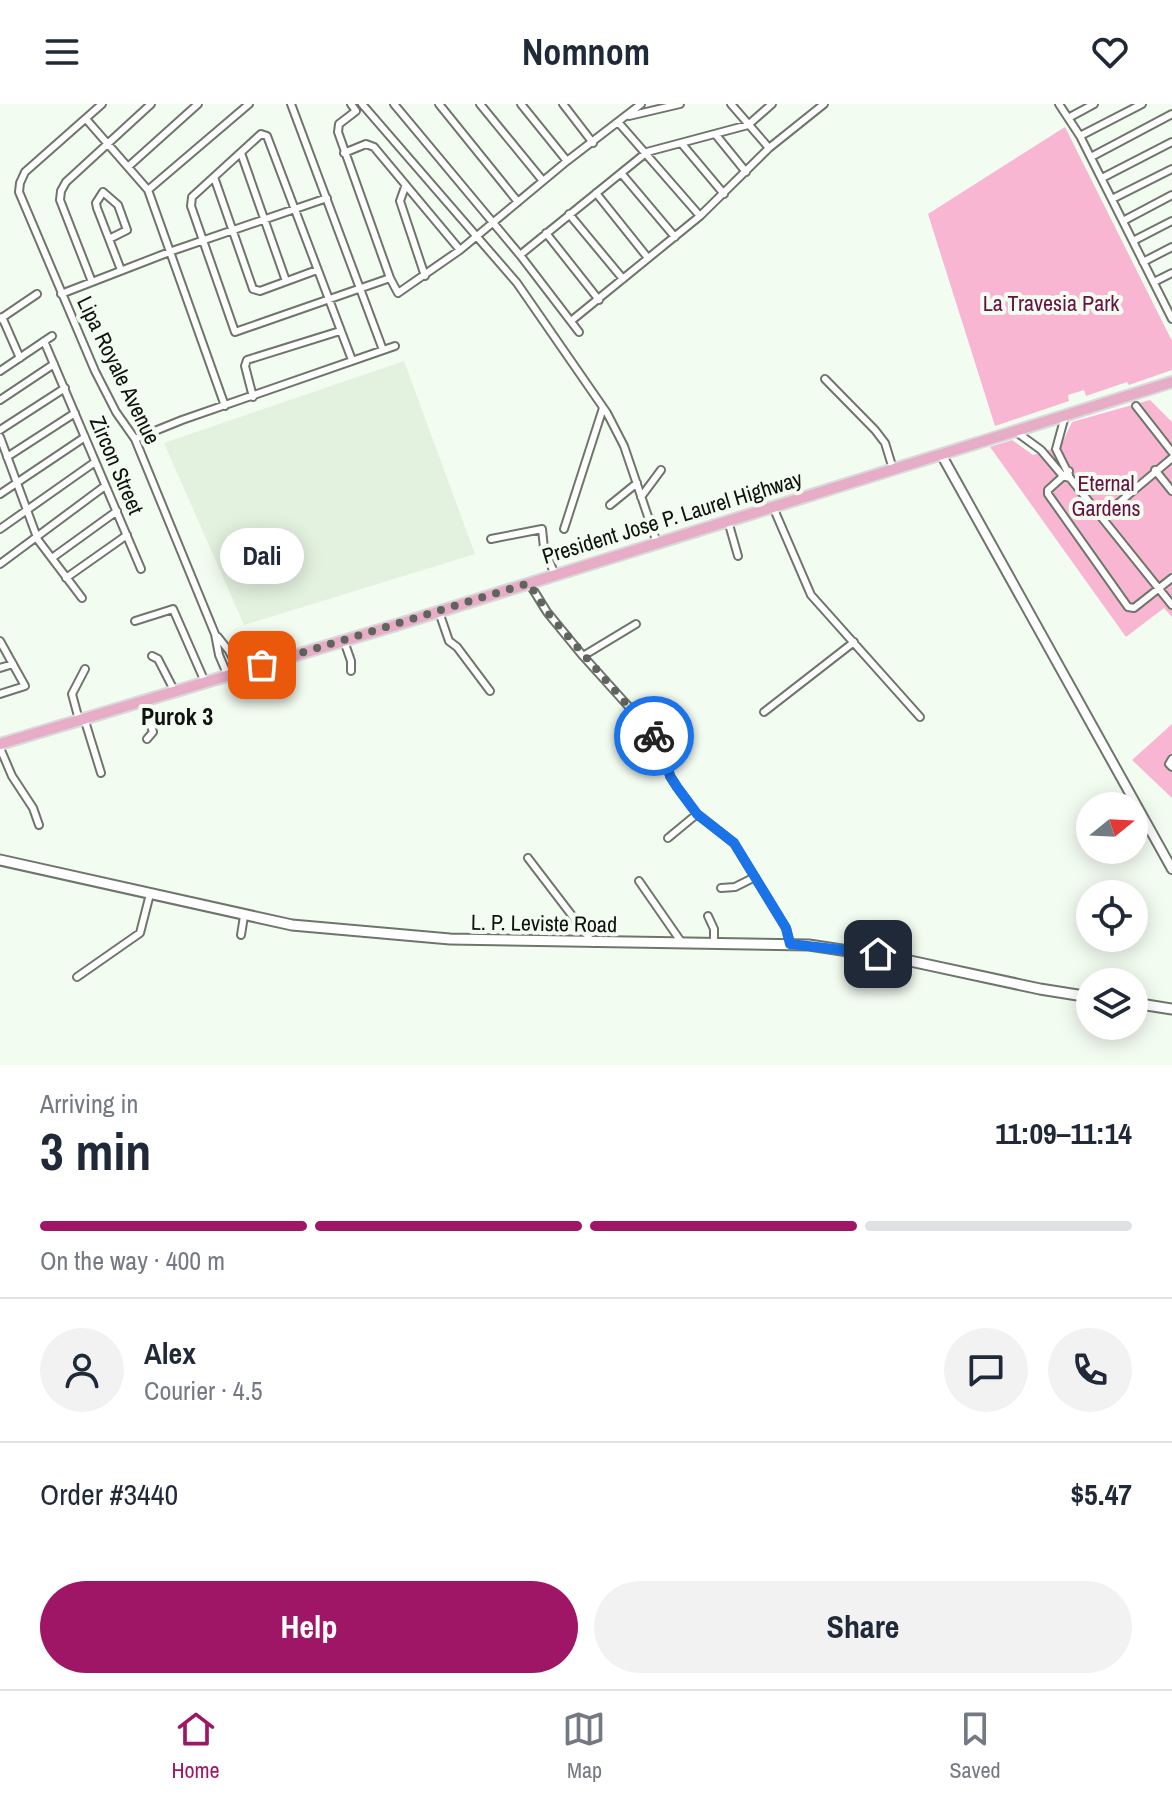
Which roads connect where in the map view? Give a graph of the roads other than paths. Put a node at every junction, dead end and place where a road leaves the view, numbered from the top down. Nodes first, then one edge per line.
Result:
1 (102, 104) edge
2 (151, 104) edge
3 (198, 104) edge
4 (249, 104) edge
5 (291, 104) edge
6 (351, 104) edge
7 (362, 104) edge
8 (394, 104) edge
9 (439, 104) edge
10 (480, 104) edge
11 (521, 104) edge
12 (563, 104) edge
13 (641, 104) edge
14 (680, 104) edge
15 (731, 104) edge
16 (772, 104) edge
17 (1059, 104) edge
18 (1094, 104) edge
19 (1142, 104) edge
20 (820, 105) edge
21 (1172, 114) edge
22 (626, 116) junction
23 (1070, 117) junction
24 (86, 119) junction
25 (618, 122) junction
26 (748, 125) junction
27 (716, 135) junction
28 (1080, 136) junction
29 (1172, 142) edge
30 (108, 143) junction
31 (593, 143) junction
32 (682, 144) junction
33 (769, 148) junction
34 (647, 152) junction
35 (241, 153) junction
36 (344, 153) junction
37 (1091, 157) junction
38 (567, 161) junction
39 (129, 166) junction
40 (1172, 169) edge
41 (746, 172) junction
42 (621, 173) junction
43 (214, 177) junction
44 (1102, 178) junction
45 (543, 181) junction
46 (405, 187) junction
47 (148, 190) junction
48 (596, 193) junction
49 (724, 194) junction
50 (1172, 195) edge
51 (327, 198) junction
52 (1112, 199) junction
53 (518, 202) junction
54 (294, 210) junction
55 (569, 214) junction
56 (700, 216) junction
57 (265, 220) junction
58 (1123, 221) junction
59 (1172, 221) edge
60 (493, 223) junction
61 (233, 231) junction
62 (546, 233) junction
63 (476, 237) junction
64 (675, 237) junction
65 (109, 239) junction
66 (202, 241) junction
67 (1133, 241) junction
68 (1172, 247) edge
69 (460, 250) junction
70 (172, 251) junction
71 (520, 255) junction
72 (648, 258) junction
73 (1143, 262) junction
74 (121, 270) junction
75 (317, 270) junction
76 (1172, 273) edge
77 (425, 276) junction
78 (390, 278) junction
79 (623, 279) junction
80 (286, 281) junction
81 (92, 282) junction
82 (1154, 282) junction
83 (360, 289) junction
84 (37, 294) dead end
85 (61, 294) junction
86 (1172, 297) edge
87 (599, 300) junction
88 (328, 301) junction
89 (1163, 301) junction
90 (1, 318) edge
91 (1172, 319) edge
92 (571, 321) junction
93 (340, 331) junction
94 (579, 332) dead end
95 (52, 336) dead end
96 (44, 341) junction
97 (395, 346) dead end
98 (383, 350) junction
99 (20, 358) junction
100 (352, 360) junction
101 (54, 364) junction
102 (0, 369) edge
103 (825, 379) dead end
104 (1172, 382) edge
105 (65, 388) junction
106 (253, 397) junction
107 (0, 400) edge
108 (225, 406) junction
109 (1136, 406) dead end
110 (603, 408) junction
111 (75, 413) junction
112 (1065, 416) junction
113 (0, 430) edge
114 (1015, 431) junction
115 (0, 437) edge
116 (85, 437) junction
117 (135, 439) junction
118 (1058, 442) junction
119 (1041, 450) junction
120 (941, 454) junction
121 (1172, 455) edge
122 (7, 457) junction
123 (95, 462) junction
124 (893, 469) junction
125 (661, 470) dead end
126 (1155, 470) junction
127 (1067, 475) junction
128 (16, 482) junction
129 (637, 483) junction
130 (105, 486) junction
131 (1172, 491) edge
132 (0, 494) edge
133 (641, 497) junction
134 (610, 505) dead end
135 (773, 507) junction
136 (26, 510) junction
137 (117, 511) junction
138 (1102, 517) junction
139 (728, 521) junction
140 (0, 529) edge
141 (564, 529) dead end
142 (127, 535) junction
143 (35, 536) junction
144 (491, 539) dead end
145 (657, 543) junction
146 (738, 556) dead end
147 (52, 558) junction
148 (0, 564) edge
149 (141, 569) dead end
150 (555, 575) junction
151 (66, 578) junction
152 (1172, 578) edge
153 (529, 583) junction
154 (1159, 589) junction
155 (82, 598) dead end
156 (1172, 605) edge
157 (439, 612) junction
158 (135, 621) dead end
159 (636, 624) dead end
160 (215, 634) junction
161 (0, 641) edge
162 (344, 641) junction
163 (854, 642) junction
164 (152, 656) dead end
165 (583, 656) junction
166 (13, 664) junction
167 (0, 668) edge
168 (85, 669) dead end
169 (351, 671) dead end
170 (240, 672) junction
171 (228, 676) junction
172 (205, 682) junction
173 (490, 691) dead end
174 (175, 692) junction
175 (0, 694) edge
176 (142, 701) junction
177 (764, 712) dead end
178 (920, 717) dead end
179 (82, 719) junction
180 (147, 739) dead end
181 (0, 746) edge
182 (1172, 759) edge
183 (1172, 767) edge
184 (101, 773) dead end
185 (697, 814) junction
186 (39, 825) dead end
187 (668, 838) dead end
188 (528, 858) dead end
189 (0, 860) edge
190 (1172, 869) edge
191 (755, 877) junction
192 (639, 881) dead end
193 (721, 888) dead end
194 (150, 894) junction
195 (244, 916) junction
196 (708, 916) dead end
197 (241, 935) dead end
198 (593, 943) junction
199 (682, 943) junction
200 (714, 943) junction
201 (790, 944) junction
202 (77, 977) dead end
203 (1076, 995) edge
204 (1148, 1005) edge
205 (1172, 1009) edge

1 - 24 street, Lipa Royale Avenue
2 - 30 street
3 - 39 street
4 - 47 street
5 - 51 street
6 - 36 street
7 - 63 street
8 - 60 street
9 - 53 street
10 - 45 street
11 - 38 street
12 - 31 street
13 - 22 street
14 - 22 street
15 - 26 street
16 - 26 street
17 - 23 street
18 - 23 street
19 - 28 street
20 - 33 street
21 - 37 street
22 - 25 street
23 - 28 street
24 - 30 street
24 - 85 street, Lipa Royale Avenue
25 - 31 street
25 - 34 street
26 - 27 street
26 - 33 street
27 - 32 street
27 - 41 street
28 - 37 street
29 - 44 street
30 - 39 street
30 - 81 street
31 - 38 street
32 - 34 street
32 - 49 street
33 - 41 street
34 - 42 street
34 - 56 street
35 - 43 street
35 - 54 street
35 - 57 street
36 - 46 street
36 - 78 street
37 - 44 street
38 - 45 street
39 - 47 street
40 - 52 street
41 - 49 street
42 - 48 street
42 - 64 street
43 - 61 street
43 - 66 street
44 - 52 street
45 - 53 street
46 - 69 street
46 - 77 street
47 - 70 street
48 - 55 street
48 - 72 street
49 - 56 street
50 - 58 street
51 - 54 street
51 - 83 street
52 - 58 street
53 - 60 street
54 - 57 street
54 - 75 street
55 - 62 street
55 - 79 street
56 - 64 street
57 - 61 street
57 - 80 street
58 - 67 street
59 - 67 street
60 - 63 street
60 - 71 street
61 - 66 street
61 - 80 street
62 - 71 street
62 - 87 street
63 - 69 street
63 - 110 street
64 - 72 street
65 - 65 street
65 - 74 street
66 - 70 street
66 - 88 street
67 - 73 street
68 - 73 street
69 - 77 street
70 - 74 street
70 - 108 street
71 - 92 street
72 - 79 street
73 - 82 street
74 - 81 street
75 - 80 street
75 - 88 street
76 - 82 street
77 - 78 street
78 - 83 street
79 - 87 street
81 - 85 street
82 - 89 street
83 - 88 street
83 - 98 street
84 - 90 street
85 - 117 street, Lipa Royale Avenue
86 - 89 street
87 - 92 street
88 - 93 street
89 - 91 street
90 - 99 street
92 - 94 street
93 - 100 street
93 - 106 street
95 - 96 street
96 - 99 street
96 - 101 street, Zircon Street
97 - 98 street
98 - 100 street
99 - 102 street
100 - 106 street
101 - 105 street, Zircon Street
101 - 107 street
103 - 124 street
104 - 112 highway, President Jose P. Laurel Highway
105 - 111 street, Zircon Street
105 - 113 street
106 - 108 street
108 - 117 street
109 - 121 street
110 - 129 street
110 - 141 street
111 - 116 street, Zircon Street
111 - 122 street
112 - 114 highway, President Jose P. Laurel Highway
112 - 118 street
114 - 119 street
114 - 120 highway, President Jose P. Laurel Highway
115 - 122 street
116 - 123 street, Zircon Street
116 - 128 street
117 - 160 street, Lipa Royale Avenue
118 - 119 street
118 - 127 street
119 - 127 street
120 - 124 highway, President Jose P. Laurel Highway
120 - 190 street
121 - 126 street
122 - 128 street
123 - 130 street, Zircon Street
123 - 136 street
124 - 135 highway, President Jose P. Laurel Highway
125 - 133 street
126 - 131 street
126 - 138 street
127 - 138 street
127 - 154 street
128 - 132 street
128 - 136 street
129 - 133 street
129 - 134 street
130 - 137 street, Zircon Street
130 - 143 street
133 - 145 street
135 - 139 highway, President Jose P. Laurel Highway
135 - 163 street
136 - 140 street
136 - 143 street
137 - 142 street, Zircon Street
137 - 147 street
138 - 154 street
139 - 145 highway, President Jose P. Laurel Highway
139 - 146 street
142 - 149 street, Zircon Street
142 - 151 street
143 - 147 street
143 - 148 street
144 - 150 street
145 - 150 highway, President Jose P. Laurel Highway
147 - 151 street
150 - 153 highway, President Jose P. Laurel Highway
151 - 155 street
152 - 154 street
153 - 157 highway, President Jose P. Laurel Highway
153 - 165 street
154 - 156 street
157 - 162 highway, President Jose P. Laurel Highway
157 - 173 street
158 - 172 street
159 - 165 street
160 - 170 street, Lipa Royale Avenue
160 - 171 street, Lipa Royale Avenue
161 - 166 street
162 - 169 street
162 - 170 highway, President Jose P. Laurel Highway
163 - 177 street
163 - 178 street
164 - 174 street
165 - 185 street
166 - 167 street
166 - 175 street
168 - 179 street
170 - 171 highway, President Jose P. Laurel Highway
171 - 172 highway, President Jose P. Laurel Highway
172 - 174 highway, President Jose P. Laurel Highway
174 - 176 highway, President Jose P. Laurel Highway
176 - 179 highway, President Jose P. Laurel Highway
176 - 180 street
179 - 181 highway, President Jose P. Laurel Highway
179 - 184 street
181 - 186 street
182 - 183 street
185 - 187 street
185 - 191 street
188 - 198 street
189 - 194 main road, L. P. Leviste Road
191 - 193 street
191 - 201 street
192 - 199 street
194 - 195 main road, L. P. Leviste Road
194 - 202 street
195 - 197 street
195 - 198 main road, L. P. Leviste Road
196 - 200 street
198 - 199 main road, L. P. Leviste Road
199 - 200 main road, L. P. Leviste Road
200 - 201 main road, L. P. Leviste Road
201 - 203 main road, L. P. Leviste Road
204 - 205 main road

